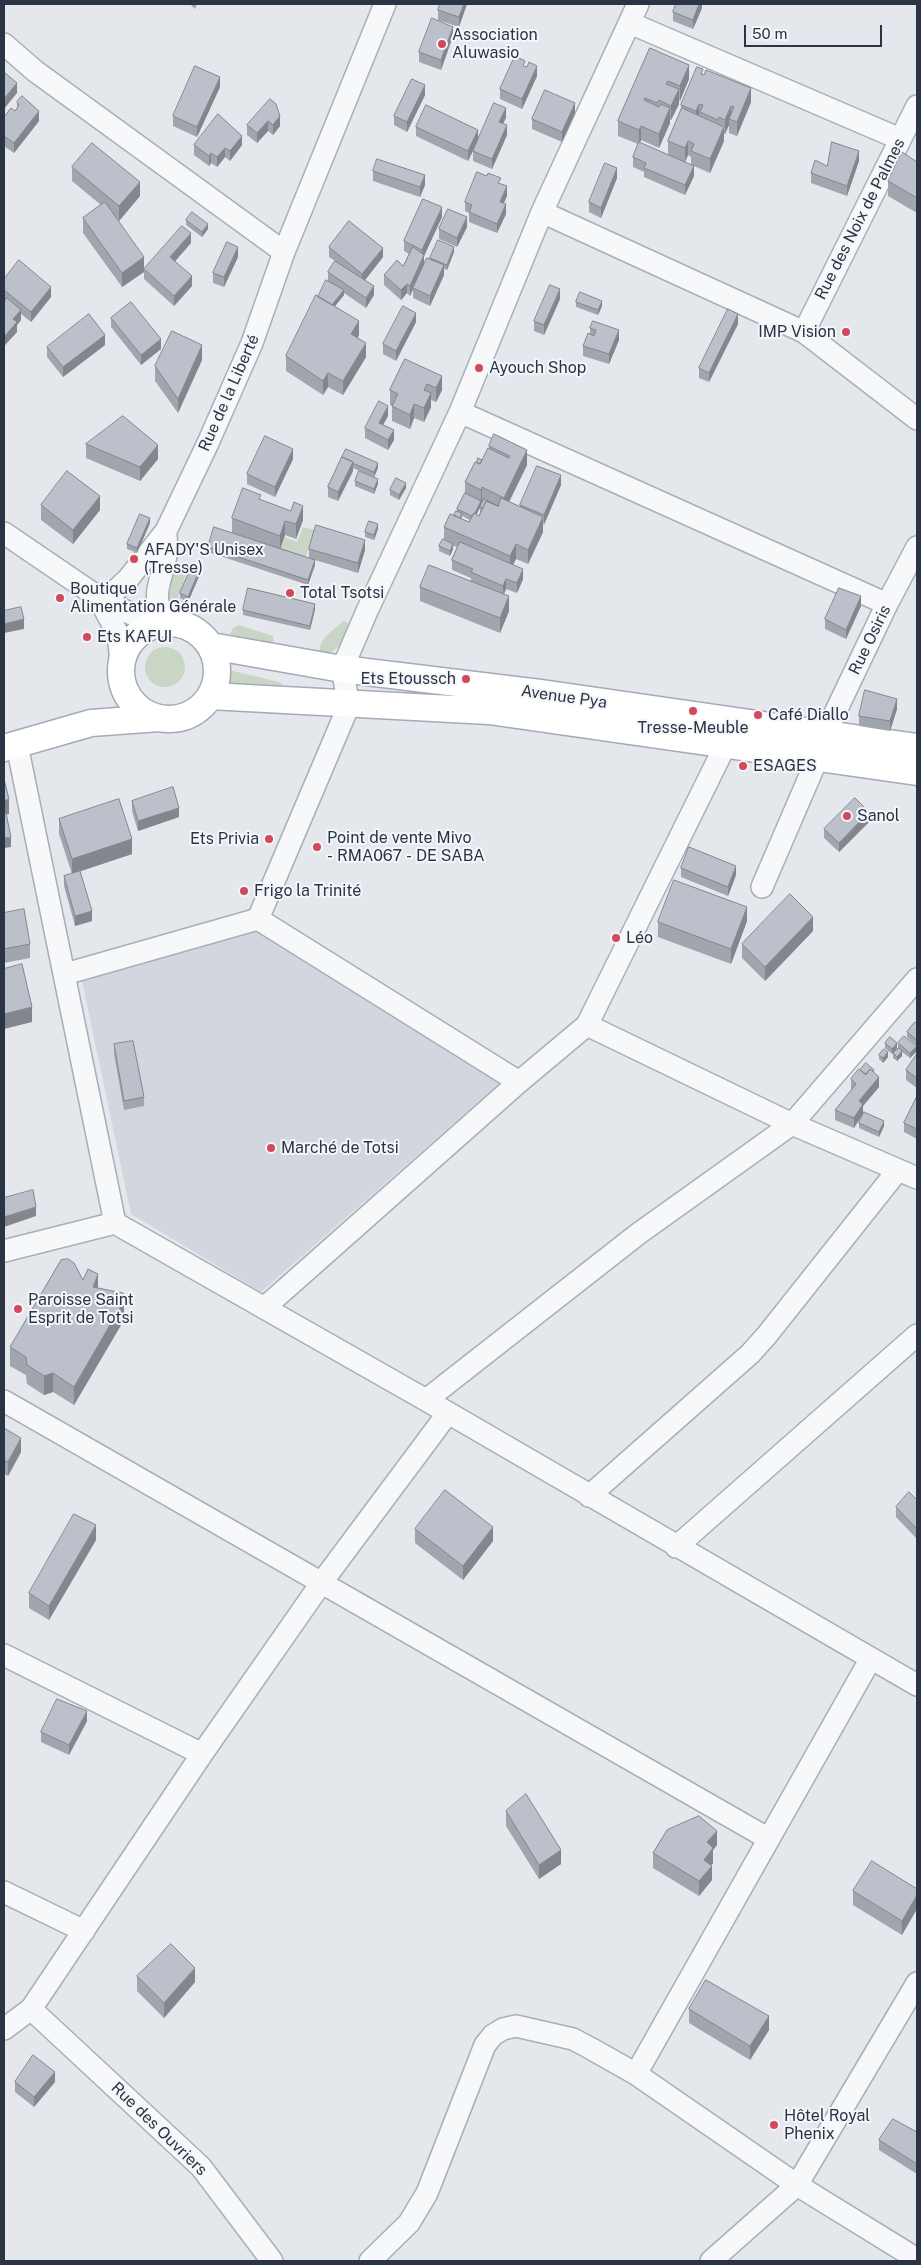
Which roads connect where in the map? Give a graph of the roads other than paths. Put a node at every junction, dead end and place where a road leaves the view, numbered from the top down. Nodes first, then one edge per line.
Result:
1 (385, 4) edge
2 (634, 13) edge
3 (4, 44) edge
4 (917, 106) edge
5 (900, 139) junction
6 (542, 212) junction
7 (284, 252) junction
8 (804, 332) junction
9 (460, 412) junction
10 (917, 419) edge
11 (166, 531) junction
12 (4, 533) edge
13 (917, 547) edge
14 (102, 599) junction
15 (887, 604) junction
16 (159, 624) junction
17 (210, 646) junction
18 (121, 662) junction
19 (342, 669) junction
20 (127, 696) junction
21 (210, 696) junction
22 (349, 705) junction
23 (159, 718) junction
24 (91, 723) junction
25 (726, 746) junction
26 (821, 746) junction
27 (10, 747) edge
28 (917, 747) edge
29 (917, 772) edge
30 (762, 887) dead end
31 (258, 919) junction
32 (65, 974) junction
33 (917, 979) edge
34 (587, 1025) junction
35 (519, 1082) junction
36 (792, 1124) junction
37 (908, 1174) edge
38 (115, 1223) junction
39 (4, 1251) edge
40 (264, 1308) junction
41 (917, 1335) edge
42 (426, 1400) junction
43 (4, 1401) edge
44 (448, 1413) junction
45 (588, 1496) junction
46 (676, 1547) junction
47 (322, 1582) junction
48 (4, 1654) edge
49 (870, 1660) junction
50 (917, 1685) edge
51 (202, 1754) junction
52 (768, 1839) junction
53 (4, 1892) edge
54 (84, 1931) junction
55 (917, 1982) edge
56 (31, 2009) junction
57 (4, 2029) edge
58 (636, 2074) junction
59 (797, 2186) junction
60 (718, 2258) edge
61 (917, 2259) edge
62 (272, 2261) edge
63 (370, 2261) edge

1 - 7 street, Rue de la Liberté
2 - 5 street
2 - 6 street
3 - 7 street
4 - 5 street, Rue des Noix de Palmes
5 - 8 street, Rue des Noix de Palmes
6 - 8 street
6 - 9 street
7 - 11 street, Rue de la Liberté
8 - 10 street
9 - 15 street
9 - 19 street
11 - 14 street
11 - 16 street
12 - 14 street
13 - 15 street, Rue Osiris
14 - 16 street
14 - 18 street
15 - 26 street, Rue Osiris
16 - 17 main road
16 - 18 main road
17 - 19 main road, Avenue Pya
17 - 21 main road
18 - 20 main road
19 - 22 street
19 - 26 main road, Avenue Pya
20 - 23 main road
20 - 24 main road
21 - 22 main road, Avenue Pya
21 - 23 main road
22 - 25 main road, Avenue Pya
22 - 31 street
23 - 24 main road
24 - 27 main road
25 - 26 main road, Avenue Pya
25 - 34 street
26 - 28 main road, Avenue Pya
26 - 29 main road, Avenue Pya
26 - 30 street, Rue Osiris
27 - 32 street
31 - 32 street
31 - 35 street
32 - 38 street
33 - 36 street
34 - 35 street
34 - 36 street
35 - 40 street
36 - 37 street
36 - 42 street
37 - 45 street
38 - 39 street
38 - 40 street
40 - 42 street
41 - 46 street
42 - 44 street
43 - 47 street
44 - 45 street
44 - 47 street
45 - 46 street
46 - 49 street
47 - 51 street
47 - 52 street
48 - 51 street
49 - 50 street
49 - 52 street
51 - 54 street
52 - 58 street
53 - 54 street
54 - 56 street
55 - 59 street
56 - 57 street
56 - 62 street, Rue des Ouvriers
58 - 59 street
58 - 63 street
59 - 60 street
59 - 61 street

